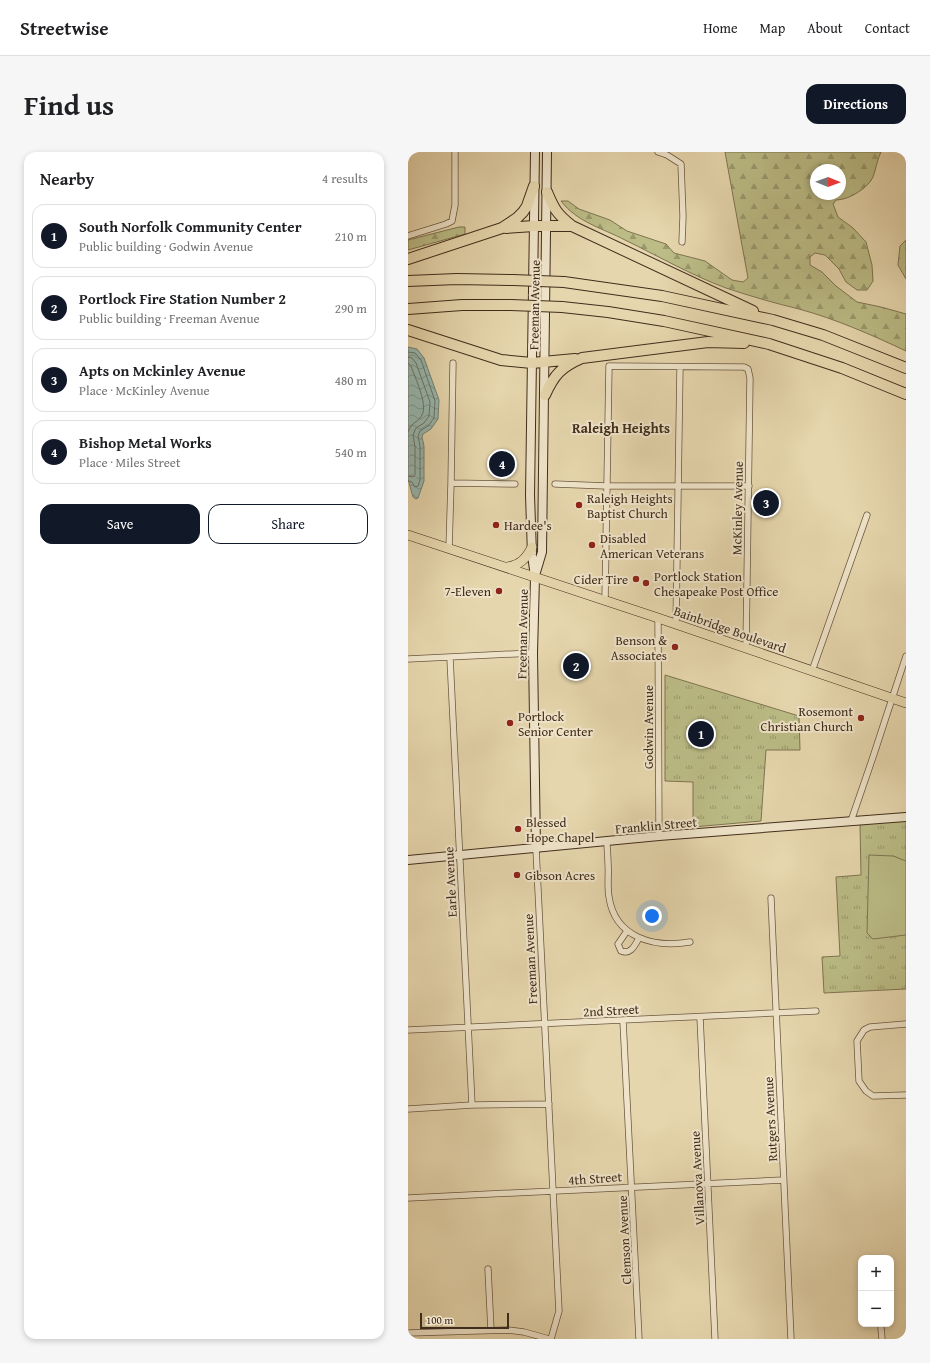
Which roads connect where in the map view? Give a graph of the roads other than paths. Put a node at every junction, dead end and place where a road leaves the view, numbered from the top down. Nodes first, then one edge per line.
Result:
1 (455, 152) edge
2 (535, 152) edge
3 (548, 152) edge
4 (658, 152) edge
5 (534, 186) junction
6 (547, 192) junction
7 (534, 226) junction
8 (547, 226) junction
9 (572, 226) junction
10 (502, 228) junction
11 (408, 236) edge
12 (682, 242) dead end
13 (408, 259) edge
14 (408, 281) edge
15 (408, 309) edge
16 (773, 320) junction
17 (408, 330) edge
18 (780, 347) junction
19 (582, 358) junction
20 (545, 362) junction
21 (453, 363) dead end
22 (532, 363) junction
23 (680, 367) junction
24 (906, 368) edge
25 (906, 394) edge
26 (544, 395) junction
27 (452, 483) junction
28 (515, 484) dead end
29 (555, 484) dead end
30 (607, 486) junction
31 (678, 486) junction
32 (748, 486) junction
33 (867, 515) dead end
34 (408, 536) edge
35 (532, 546) junction
36 (449, 549) junction
37 (506, 567) junction
38 (535, 576) junction
39 (605, 601) junction
40 (658, 618) junction
41 (676, 624) junction
42 (746, 648) junction
43 (533, 653) junction
44 (906, 656) edge
45 (450, 658) junction
46 (408, 659) edge
47 (812, 671) junction
48 (892, 698) junction
49 (906, 703) edge
50 (906, 817) edge
51 (851, 821) junction
52 (659, 836) junction
53 (607, 842) junction
54 (536, 848) junction
55 (460, 855) junction
56 (408, 860) edge
57 (771, 898) dead end
58 (627, 931) junction
59 (639, 938) junction
60 (690, 942) dead end
61 (816, 1011) dead end
62 (776, 1013) junction
63 (700, 1017) junction
64 (623, 1021) junction
65 (546, 1024) junction
66 (906, 1024) edge
67 (468, 1027) junction
68 (408, 1030) edge
69 (906, 1095) edge
70 (549, 1104) junction
71 (472, 1105) junction
72 (408, 1109) edge
73 (783, 1180) junction
74 (708, 1183) junction
75 (632, 1186) junction
76 (553, 1192) junction
77 (408, 1198) edge
78 (488, 1269) dead end
79 (881, 1328) dead end
80 (491, 1330) junction
81 (408, 1333) edge
82 (550, 1339) edge
83 (639, 1339) edge
84 (715, 1339) edge
85 (791, 1339) edge
86 (882, 1339) edge

1 - 11 street
2 - 5 street, Freeman Avenue
3 - 6 street, Freeman Avenue
4 - 12 street
5 - 7 street, Freeman Avenue
5 - 10 highway
6 - 8 street, Freeman Avenue
6 - 9 highway
7 - 8 highway
7 - 10 highway
7 - 22 street, Freeman Avenue
8 - 9 highway
8 - 20 street, Freeman Avenue
9 - 16 highway
10 - 13 highway
14 - 16 highway, bridge
15 - 18 highway, bridge
16 - 24 highway
17 - 22 highway
18 - 19 highway
18 - 25 highway
19 - 20 highway
19 - 26 highway
20 - 22 highway
20 - 26 street, Freeman Avenue
21 - 27 street
22 - 35 street, Freeman Avenue
23 - 30 street
23 - 31 street
23 - 32 street, McKinley Avenue
26 - 38 street, Freeman Avenue
27 - 28 street
27 - 36 street
29 - 30 street
30 - 31 street
30 - 39 street
31 - 32 street
31 - 41 street
32 - 42 street, McKinley Avenue
33 - 47 street
34 - 36 main road, Bainbridge Boulevard
35 - 37 main road
35 - 38 street, Freeman Avenue
36 - 37 main road, Bainbridge Boulevard
37 - 38 main road, Bainbridge Boulevard
38 - 39 main road, Bainbridge Boulevard
38 - 43 street, Freeman Avenue
39 - 40 main road, Bainbridge Boulevard
40 - 41 main road, Bainbridge Boulevard
40 - 52 street, Godwin Avenue
41 - 42 main road, Bainbridge Boulevard
42 - 47 main road, Bainbridge Boulevard
43 - 45 street
43 - 54 street, Freeman Avenue
44 - 48 street
45 - 46 street
45 - 55 street, Earle Avenue
47 - 48 main road, Bainbridge Boulevard
48 - 49 main road, Bainbridge Boulevard
48 - 51 street
50 - 51 street, Franklin Street
51 - 52 street, Franklin Street
52 - 53 street, Franklin Street
53 - 54 street, Franklin Street
53 - 58 street
54 - 55 street, Franklin Street
54 - 65 street, Freeman Avenue
55 - 56 street, Franklin Street
55 - 67 street, Earle Avenue
57 - 62 street, Rutgers Avenue
58 - 59 street
58 - 59 street
59 - 60 street
61 - 62 street, 2nd Street
62 - 63 street, 2nd Street
62 - 73 street, Rutgers Avenue
63 - 64 street, 2nd Street
63 - 74 street, Villanova Avenue
64 - 65 street, 2nd Street
64 - 75 street, Clemson Avenue
65 - 67 street, 2nd Street
65 - 70 street, Freeman Avenue
66 - 69 street
67 - 68 street, 2nd Street
67 - 71 street, Earle Avenue
70 - 71 street
70 - 76 street, Freeman Avenue
71 - 72 street
73 - 74 street, 4th Street
73 - 85 street, Rutgers Avenue
74 - 75 street, 4th Street
74 - 84 street, Villanova Avenue
75 - 76 street, 4th Street
75 - 83 street, Clemson Avenue
76 - 77 street, 4th Street
76 - 82 street, Freeman Avenue
78 - 80 street
79 - 86 street
80 - 81 street
80 - 82 street

